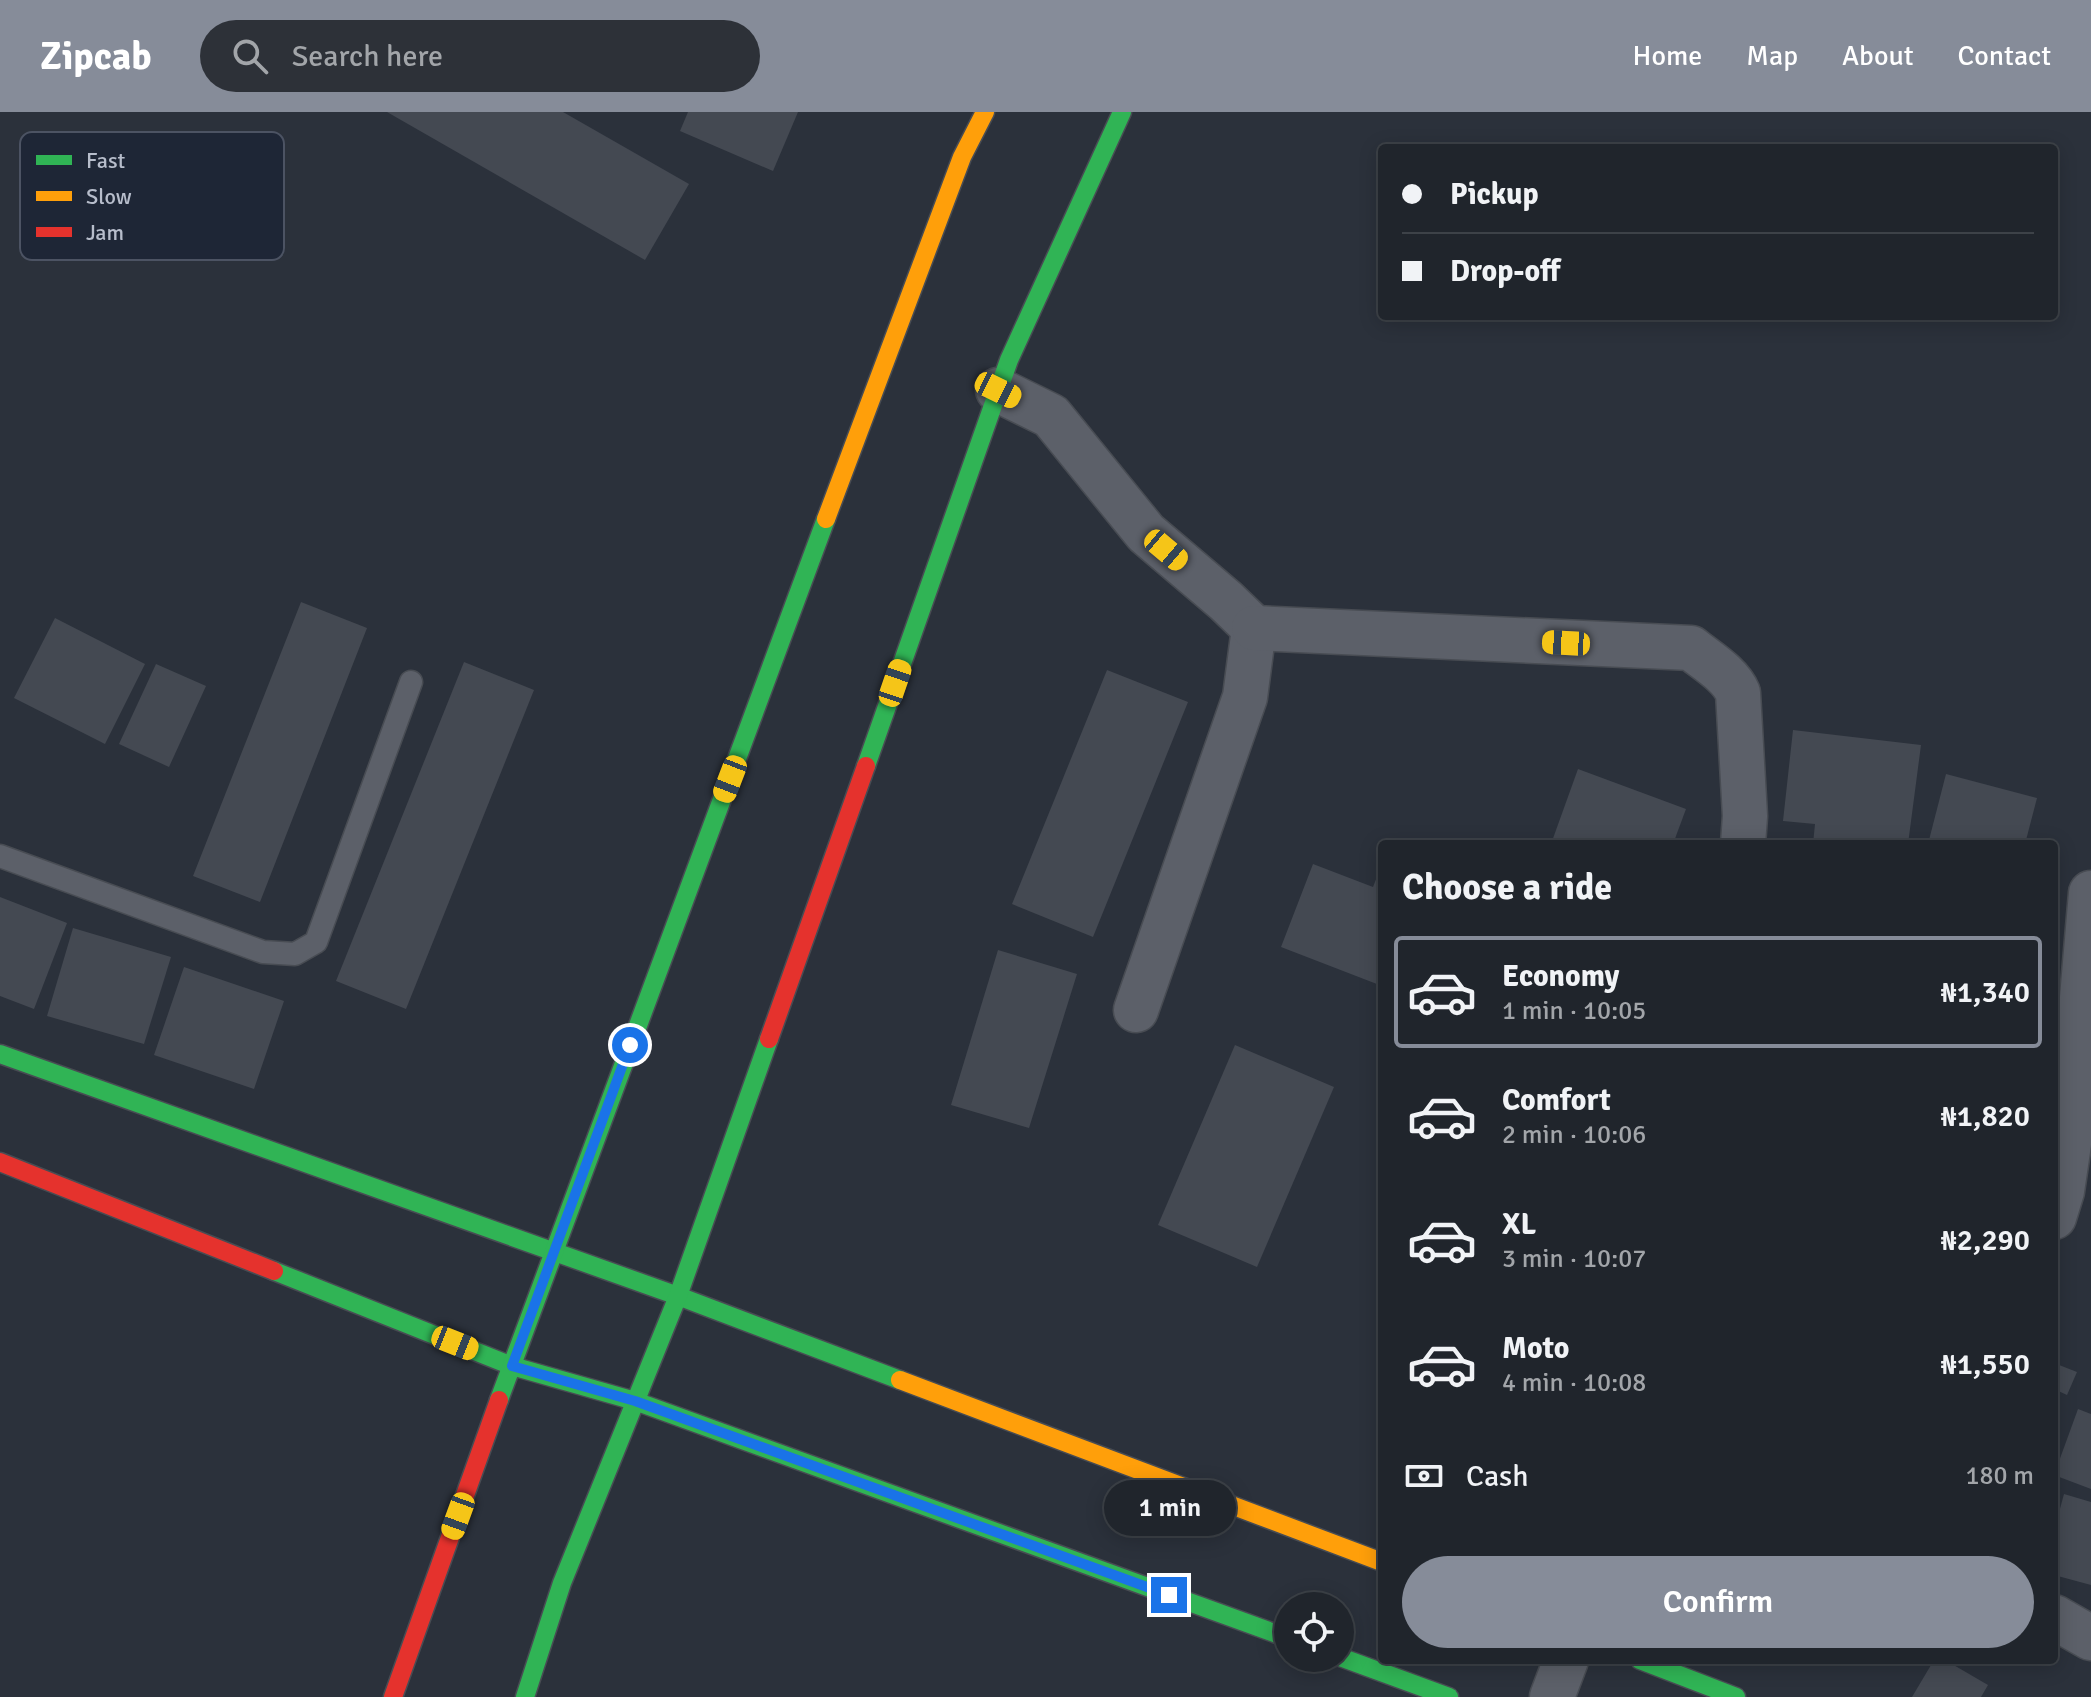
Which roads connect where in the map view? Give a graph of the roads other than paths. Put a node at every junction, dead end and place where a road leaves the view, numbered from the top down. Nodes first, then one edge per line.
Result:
1 (985, 112) edge
2 (1122, 112) edge
3 (998, 390) junction
4 (1254, 628) junction
5 (411, 682) dead end
6 (1743, 840) edge
7 (0, 856) edge
8 (2091, 893) edge
9 (1136, 1010) dead end
10 (0, 1054) edge
11 (0, 1162) edge
12 (2058, 1204) edge
13 (552, 1252) junction
14 (678, 1296) junction
15 (512, 1366) junction
16 (635, 1401) junction
17 (1378, 1560) edge
18 (2058, 1619) edge
19 (1274, 1633) edge
20 (2091, 1638) edge
21 (1354, 1662) edge
22 (1564, 1664) edge
23 (1650, 1664) edge
24 (393, 1697) edge
25 (525, 1697) edge
26 (1449, 1697) edge
27 (1552, 1697) edge
28 (1736, 1697) edge

1 - 13 street
2 - 3 street
3 - 4 street
3 - 14 street
4 - 6 street
4 - 9 street
5 - 7 lane
8 - 12 street
10 - 13 street
11 - 15 street
13 - 14 street
13 - 15 street
14 - 16 street
14 - 17 street
15 - 16 street
15 - 24 street
16 - 19 street
16 - 25 street
18 - 20 street
21 - 26 street
22 - 27 street
23 - 28 street

